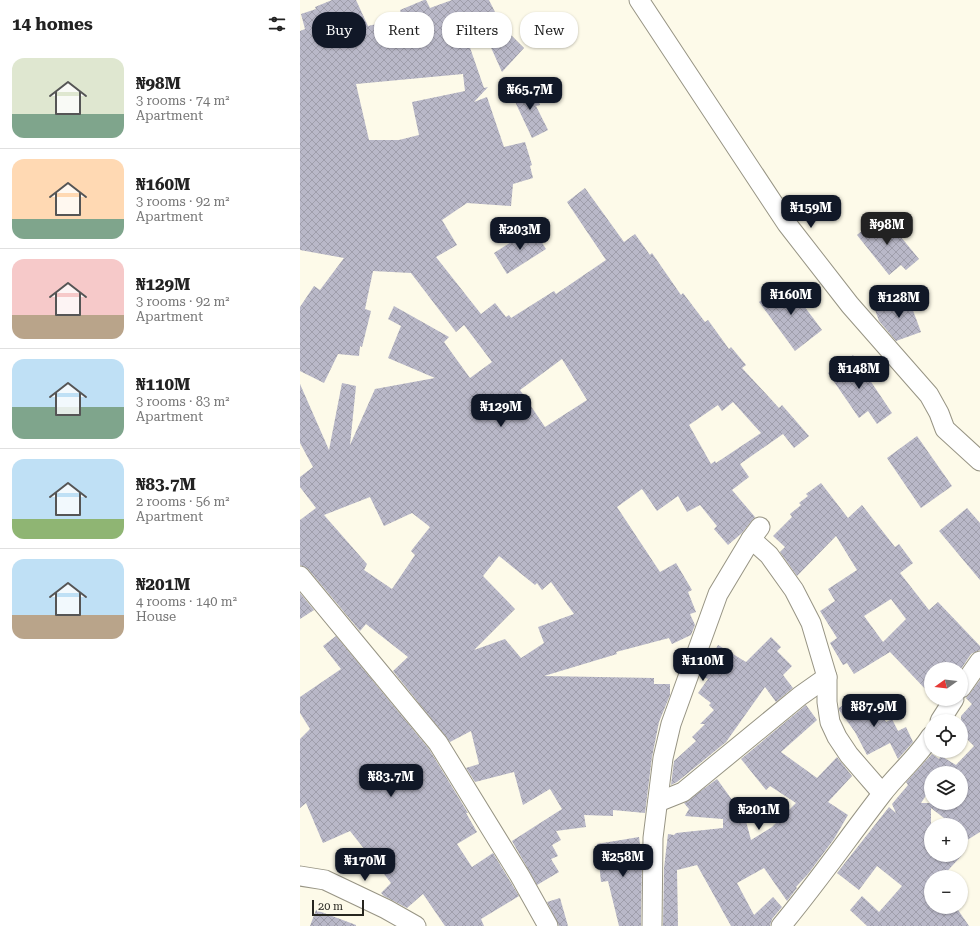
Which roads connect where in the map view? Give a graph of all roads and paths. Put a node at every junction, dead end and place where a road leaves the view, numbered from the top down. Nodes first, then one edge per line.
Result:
1 (639, 0) edge
2 (980, 461) edge
3 (300, 576) edge
4 (980, 661) edge
5 (827, 677) junction
6 (968, 678) edge
7 (924, 747) edge
8 (882, 793) junction
9 (658, 802) junction
10 (300, 876) edge
11 (416, 926) edge
12 (548, 926) edge
13 (652, 926) edge
14 (781, 926) edge

1 - 2 street
3 - 12 street
4 - 6 street
5 - 8 street
5 - 9 street
5 - 9 street
7 - 8 street
8 - 14 street
9 - 13 street
10 - 11 street

